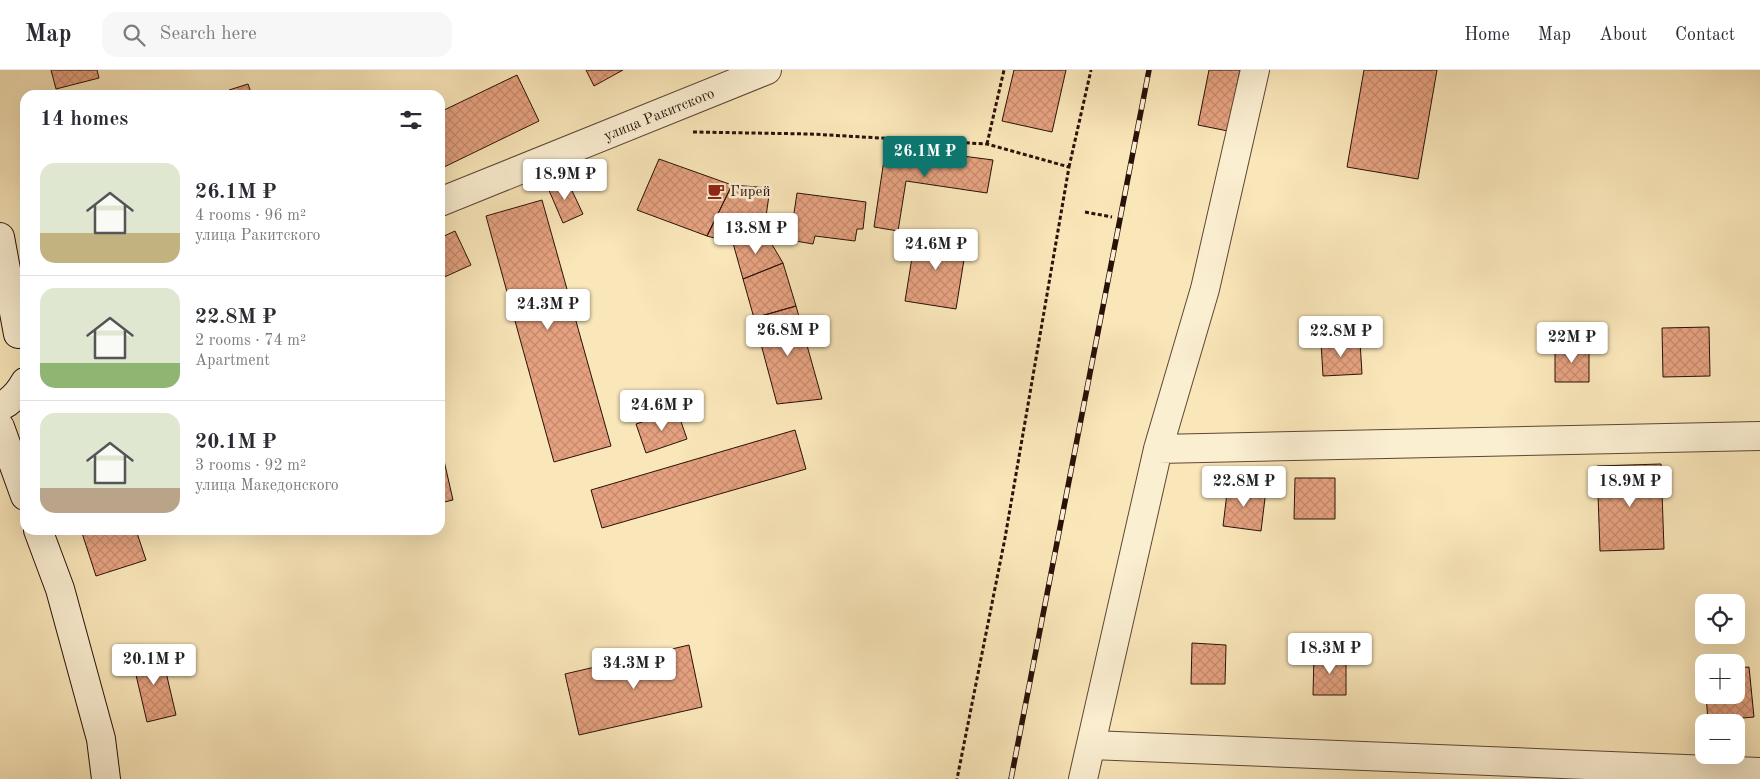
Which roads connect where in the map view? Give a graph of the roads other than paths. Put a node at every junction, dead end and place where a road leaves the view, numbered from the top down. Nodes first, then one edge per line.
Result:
1 (767, 70) edge
2 (1255, 70) edge
3 (445, 200) edge
4 (0, 237) edge
5 (17, 336) edge
6 (20, 392) edge
7 (20, 396) edge
8 (0, 407) edge
9 (0, 428) edge
10 (1760, 436) edge
11 (1158, 449) junction
12 (20, 482) edge
13 (40, 535) edge
14 (1091, 745) junction
15 (1760, 772) edge
16 (106, 779) edge
17 (1084, 779) edge

1 - 3 street, улица Ракитского
2 - 11 street
4 - 5 street
6 - 8 street
7 - 8 street
9 - 12 street
10 - 11 street
11 - 14 street
13 - 16 street
14 - 15 street
14 - 17 street

